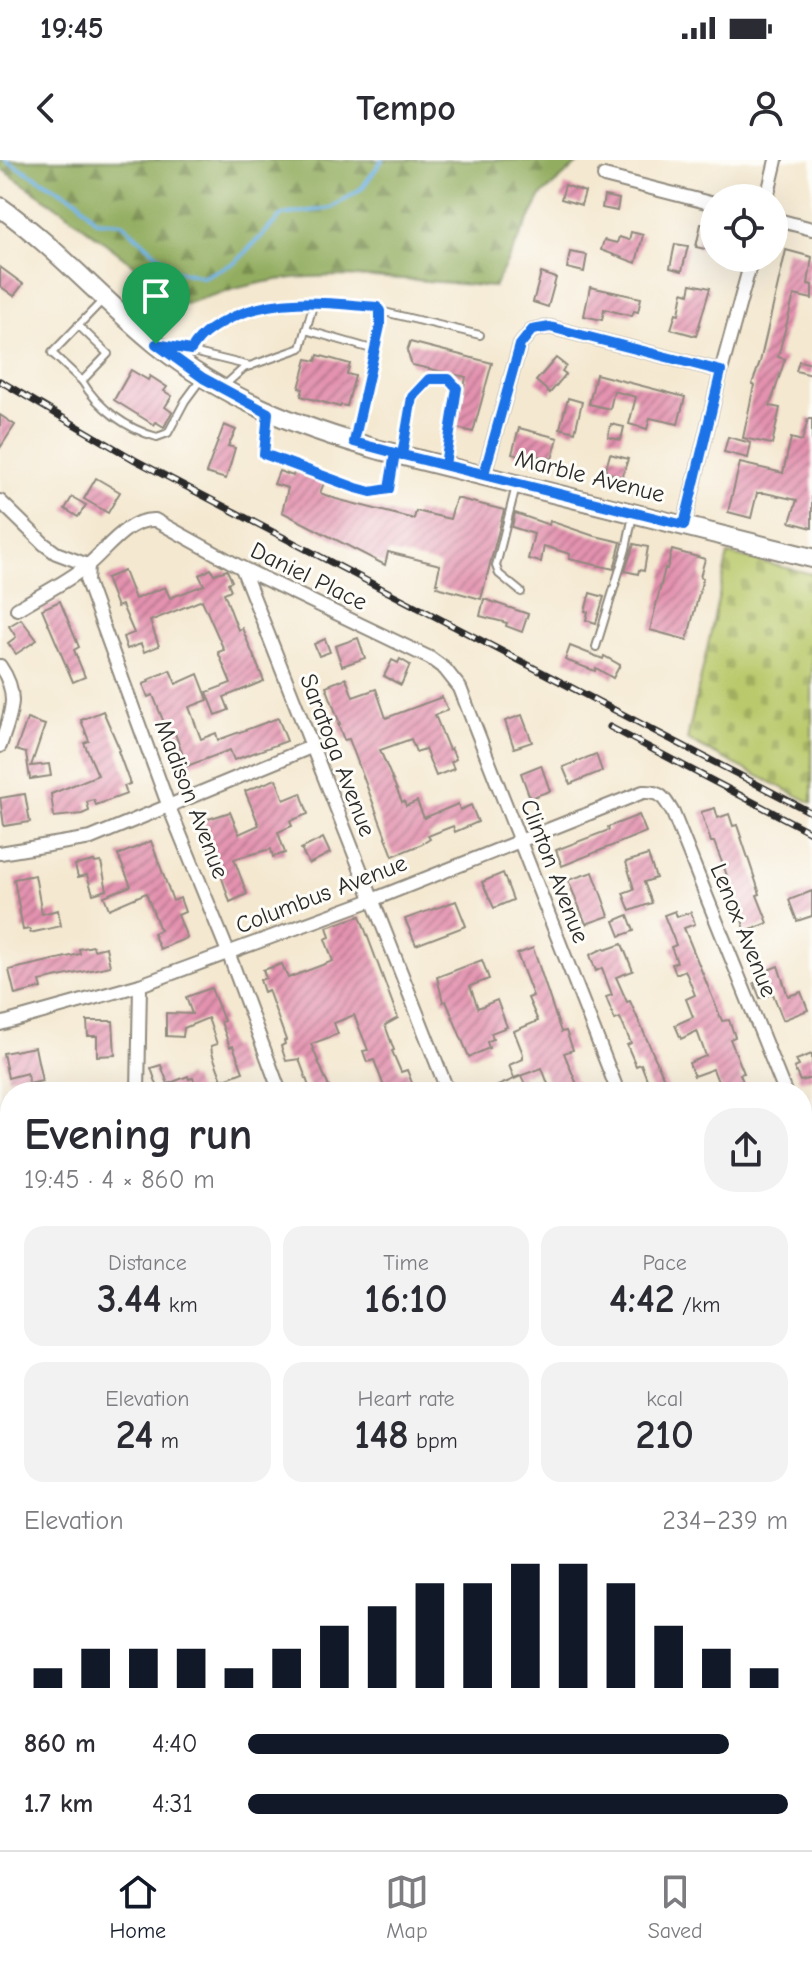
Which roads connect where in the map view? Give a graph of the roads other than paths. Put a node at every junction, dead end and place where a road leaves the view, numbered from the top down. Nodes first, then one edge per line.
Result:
1 (776, 160) edge
2 (604, 176) dead end
3 (770, 184) edge
4 (700, 200) edge
5 (0, 207) edge
6 (788, 223) edge
7 (812, 229) edge
8 (748, 272) edge
9 (105, 299) junction
10 (314, 302) junction
11 (380, 311) junction
12 (78, 325) junction
13 (306, 330) junction
14 (480, 335) dead end
15 (156, 344) junction
16 (191, 350) junction
17 (375, 350) junction
18 (250, 366) junction
19 (721, 371) junction
20 (203, 378) junction
21 (82, 381) junction
22 (221, 389) junction
23 (268, 413) junction
24 (354, 442) junction
25 (398, 454) junction
26 (445, 465) junction
27 (484, 474) junction
28 (517, 483) junction
29 (0, 501) edge
30 (633, 512) junction
31 (684, 525) junction
32 (812, 558) edge
33 (88, 565) junction
34 (242, 568) junction
35 (521, 592) dead end
36 (17, 609) dead end
37 (596, 647) dead end
38 (0, 666) edge
39 (445, 669) joint
40 (0, 746) edge
41 (311, 747) junction
42 (653, 791) joint
43 (169, 807) junction
44 (519, 840) junction
45 (0, 853) edge
46 (372, 900) junction
47 (228, 952) junction
48 (140, 985) junction
49 (0, 1024) edge
50 (138, 1082) edge
51 (276, 1082) edge
52 (444, 1082) edge
53 (614, 1082) edge
54 (781, 1082) edge

1 - 3 street
2 - 4 street
5 - 9 street, Marble Avenue
6 - 7 street
8 - 19 street
9 - 12 lane
9 - 15 street, Marble Avenue
10 - 11 lane
10 - 13 lane
10 - 16 lane
11 - 14 lane
11 - 17 lane
12 - 21 lane
12 - 21 lane
13 - 17 lane
13 - 18 lane
15 - 16 lane
15 - 20 street, Marble Avenue
16 - 18 lane
17 - 24 lane
18 - 22 lane
19 - 27 street
19 - 31 street
20 - 21 lane
20 - 22 street, Marble Avenue
22 - 23 street, Marble Avenue
23 - 24 street, Marble Avenue
23 - 25 lane
24 - 25 street, Marble Avenue
25 - 26 street, Marble Avenue
25 - 26 lane
26 - 27 street, Marble Avenue
27 - 28 street, Marble Avenue
28 - 30 street, Marble Avenue
28 - 35 lane
29 - 33 street
30 - 31 street, Marble Avenue
30 - 37 lane
31 - 32 street, Marble Avenue
33 - 34 street, Daniel Place
33 - 36 street
33 - 43 street, Madison Avenue
34 - 39 street, Daniel Place
34 - 41 street, Saratoga Avenue
38 - 40 street
39 - 44 street, Clinton Avenue
41 - 43 street
41 - 46 street, Saratoga Avenue
42 - 44 street, Columbus Avenue
42 - 54 street, Lenox Avenue
43 - 45 street
43 - 47 street, Madison Avenue
44 - 46 street, Columbus Avenue
44 - 53 street, Clinton Avenue
46 - 47 street, Columbus Avenue
46 - 52 street, Saratoga Avenue
47 - 48 street, Columbus Avenue
47 - 51 street, Madison Avenue
48 - 49 street, Columbus Avenue
48 - 50 street

